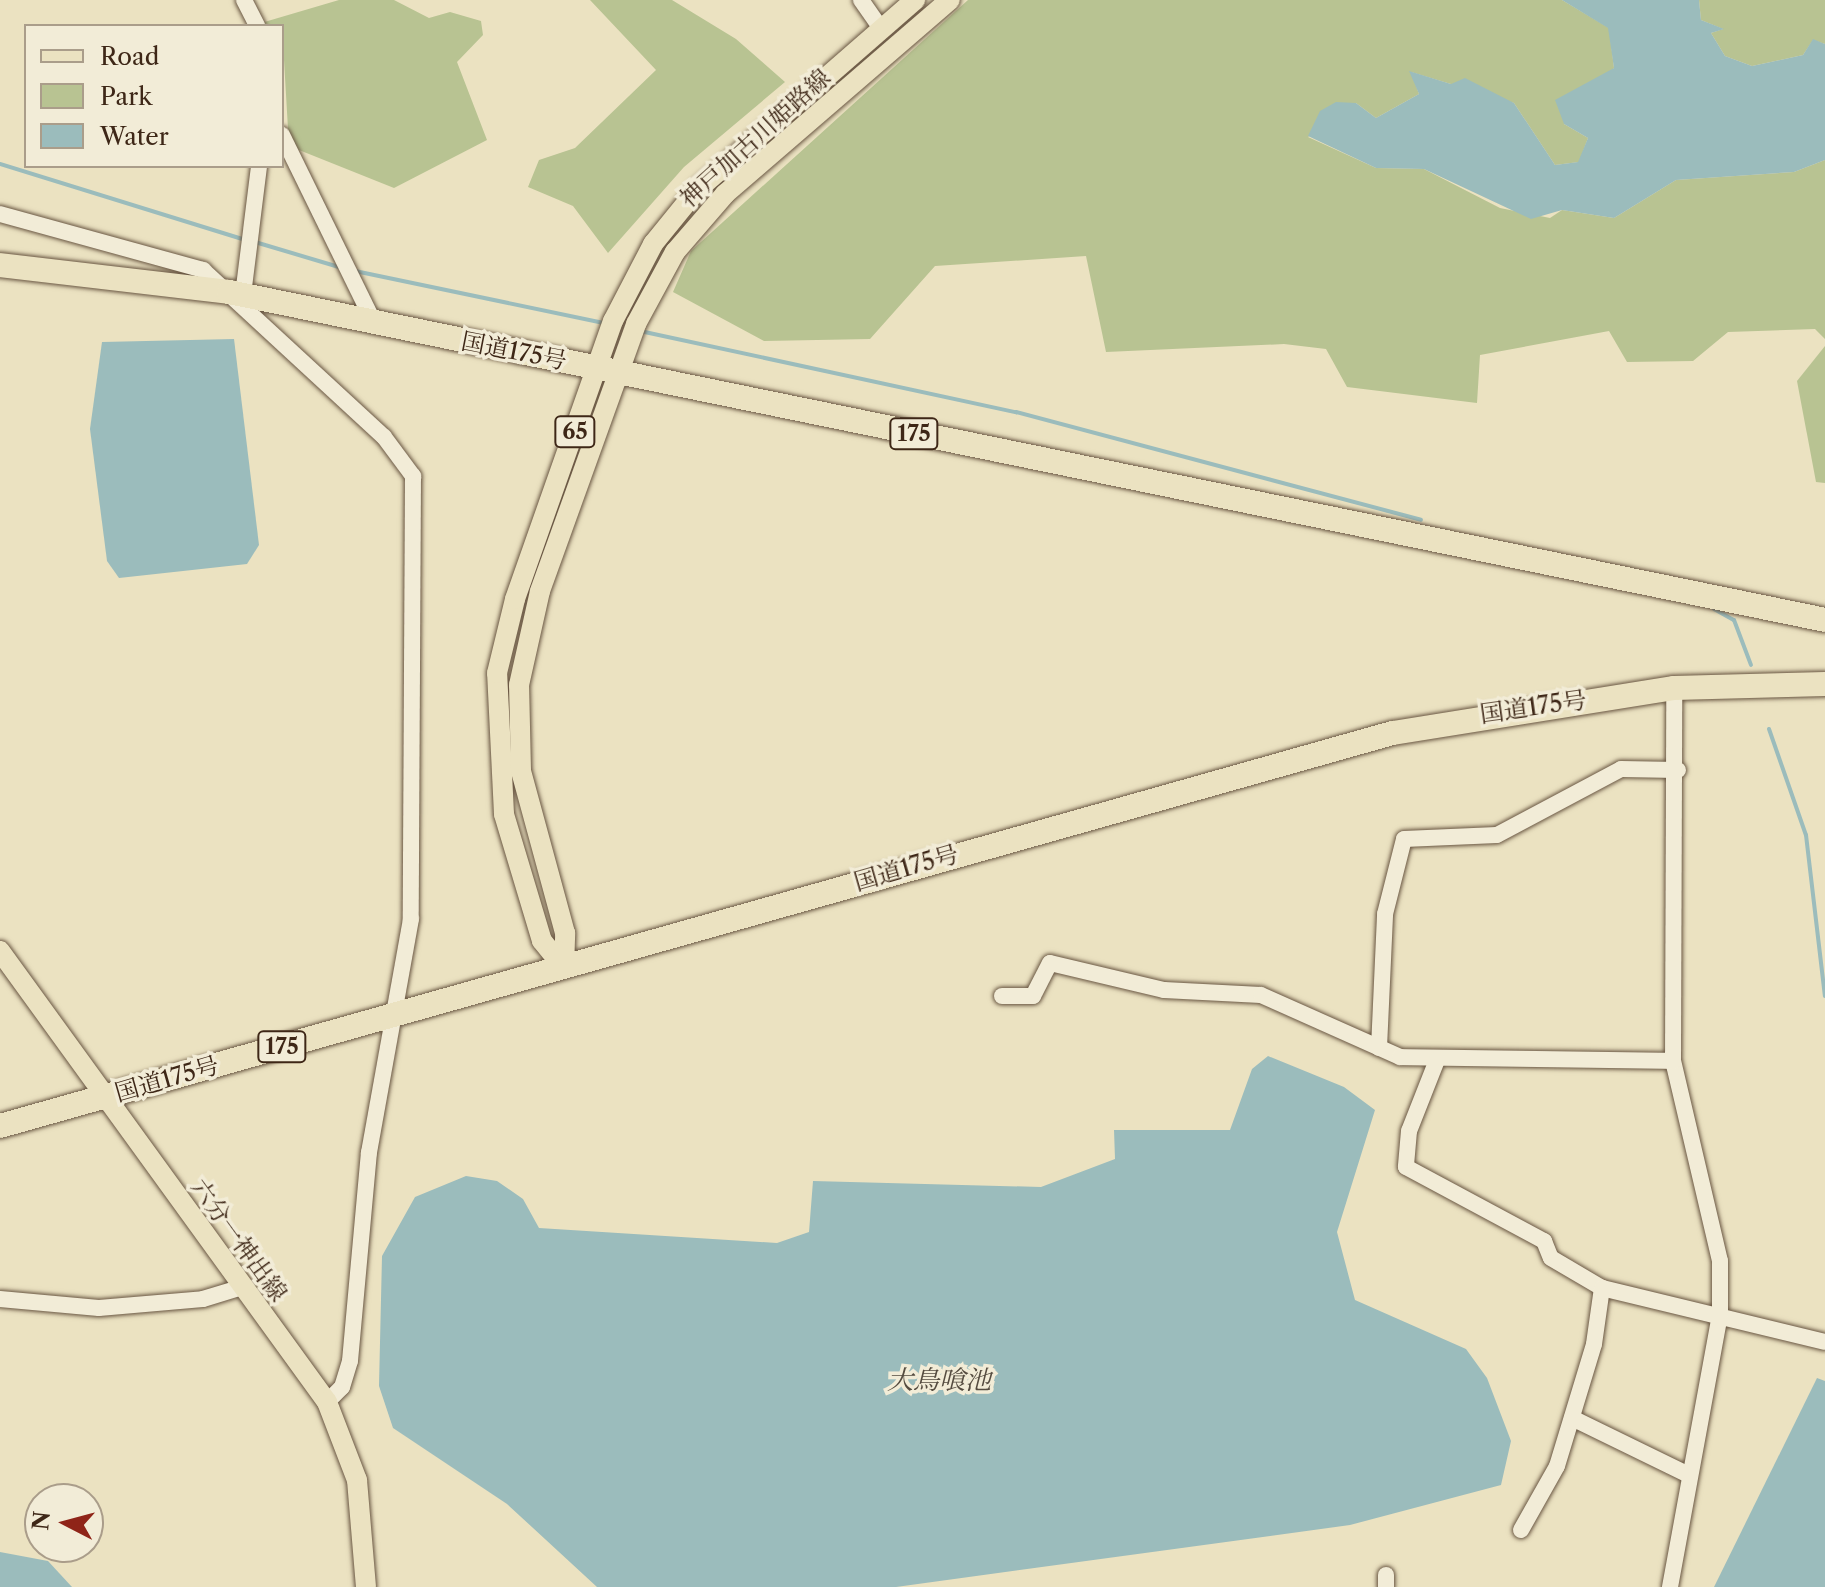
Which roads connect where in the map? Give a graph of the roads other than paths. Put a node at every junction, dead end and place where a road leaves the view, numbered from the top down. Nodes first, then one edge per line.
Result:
1 (244, 0) edge
2 (861, 0) edge
3 (915, 0) edge
4 (950, 0) edge
5 (256, 24) edge
6 (881, 29) junction
7 (284, 139) edge
8 (259, 168) edge
9 (0, 214) edge
10 (0, 265) edge
11 (236, 293) junction
12 (374, 323) junction
13 (609, 369) junction
14 (1825, 620) edge
15 (1825, 684) edge
16 (1674, 688) junction
17 (1678, 770) junction
18 (0, 951) edge
19 (564, 968) junction
20 (1002, 996) dead end
21 (397, 1015) junction
22 (1379, 1048) junction
23 (1437, 1060) junction
24 (1673, 1061) junction
25 (104, 1097) junction
26 (0, 1126) edge
27 (240, 1288) junction
28 (1602, 1288) junction
29 (0, 1299) edge
30 (1720, 1314) junction
31 (1825, 1342) edge
32 (327, 1402) junction
33 (1572, 1418) junction
34 (1689, 1475) junction
35 (1521, 1530) dead end
36 (366, 1587) edge
37 (1670, 1587) edge

1 - 5 street
2 - 6 street
3 - 6 main road, 神戸加古川姫路線 / 65
4 - 13 main road, 神戸加古川姫路線 / 65
6 - 13 main road, 神戸加古川姫路線 / 65
7 - 12 street
8 - 11 street
9 - 11 street
10 - 11 highway, 国道175号 / 175
11 - 12 highway, 国道175号 / 175
11 - 21 street
12 - 13 highway, 国道175号 / 175
13 - 14 highway, 国道175号 / 175
13 - 19 main road, 神戸加古川姫路線 / 65
15 - 16 highway, 国道175号 / 175
16 - 17 street
16 - 19 highway, 国道175号 / 175
17 - 22 street
17 - 24 street
18 - 25 main road, 六分一神出線
19 - 21 highway, 国道175号 / 175
20 - 22 street
21 - 25 highway, 国道175号 / 175
21 - 32 street
22 - 23 street
23 - 24 street
23 - 28 street
24 - 30 street
25 - 26 highway, 国道175号 / 175
25 - 27 main road, 六分一神出線
27 - 29 street
27 - 32 main road, 六分一神出線
28 - 30 street
28 - 33 street
30 - 31 street
30 - 34 street
32 - 36 main road, 六分一神出線
33 - 34 street
33 - 35 street
34 - 37 street

